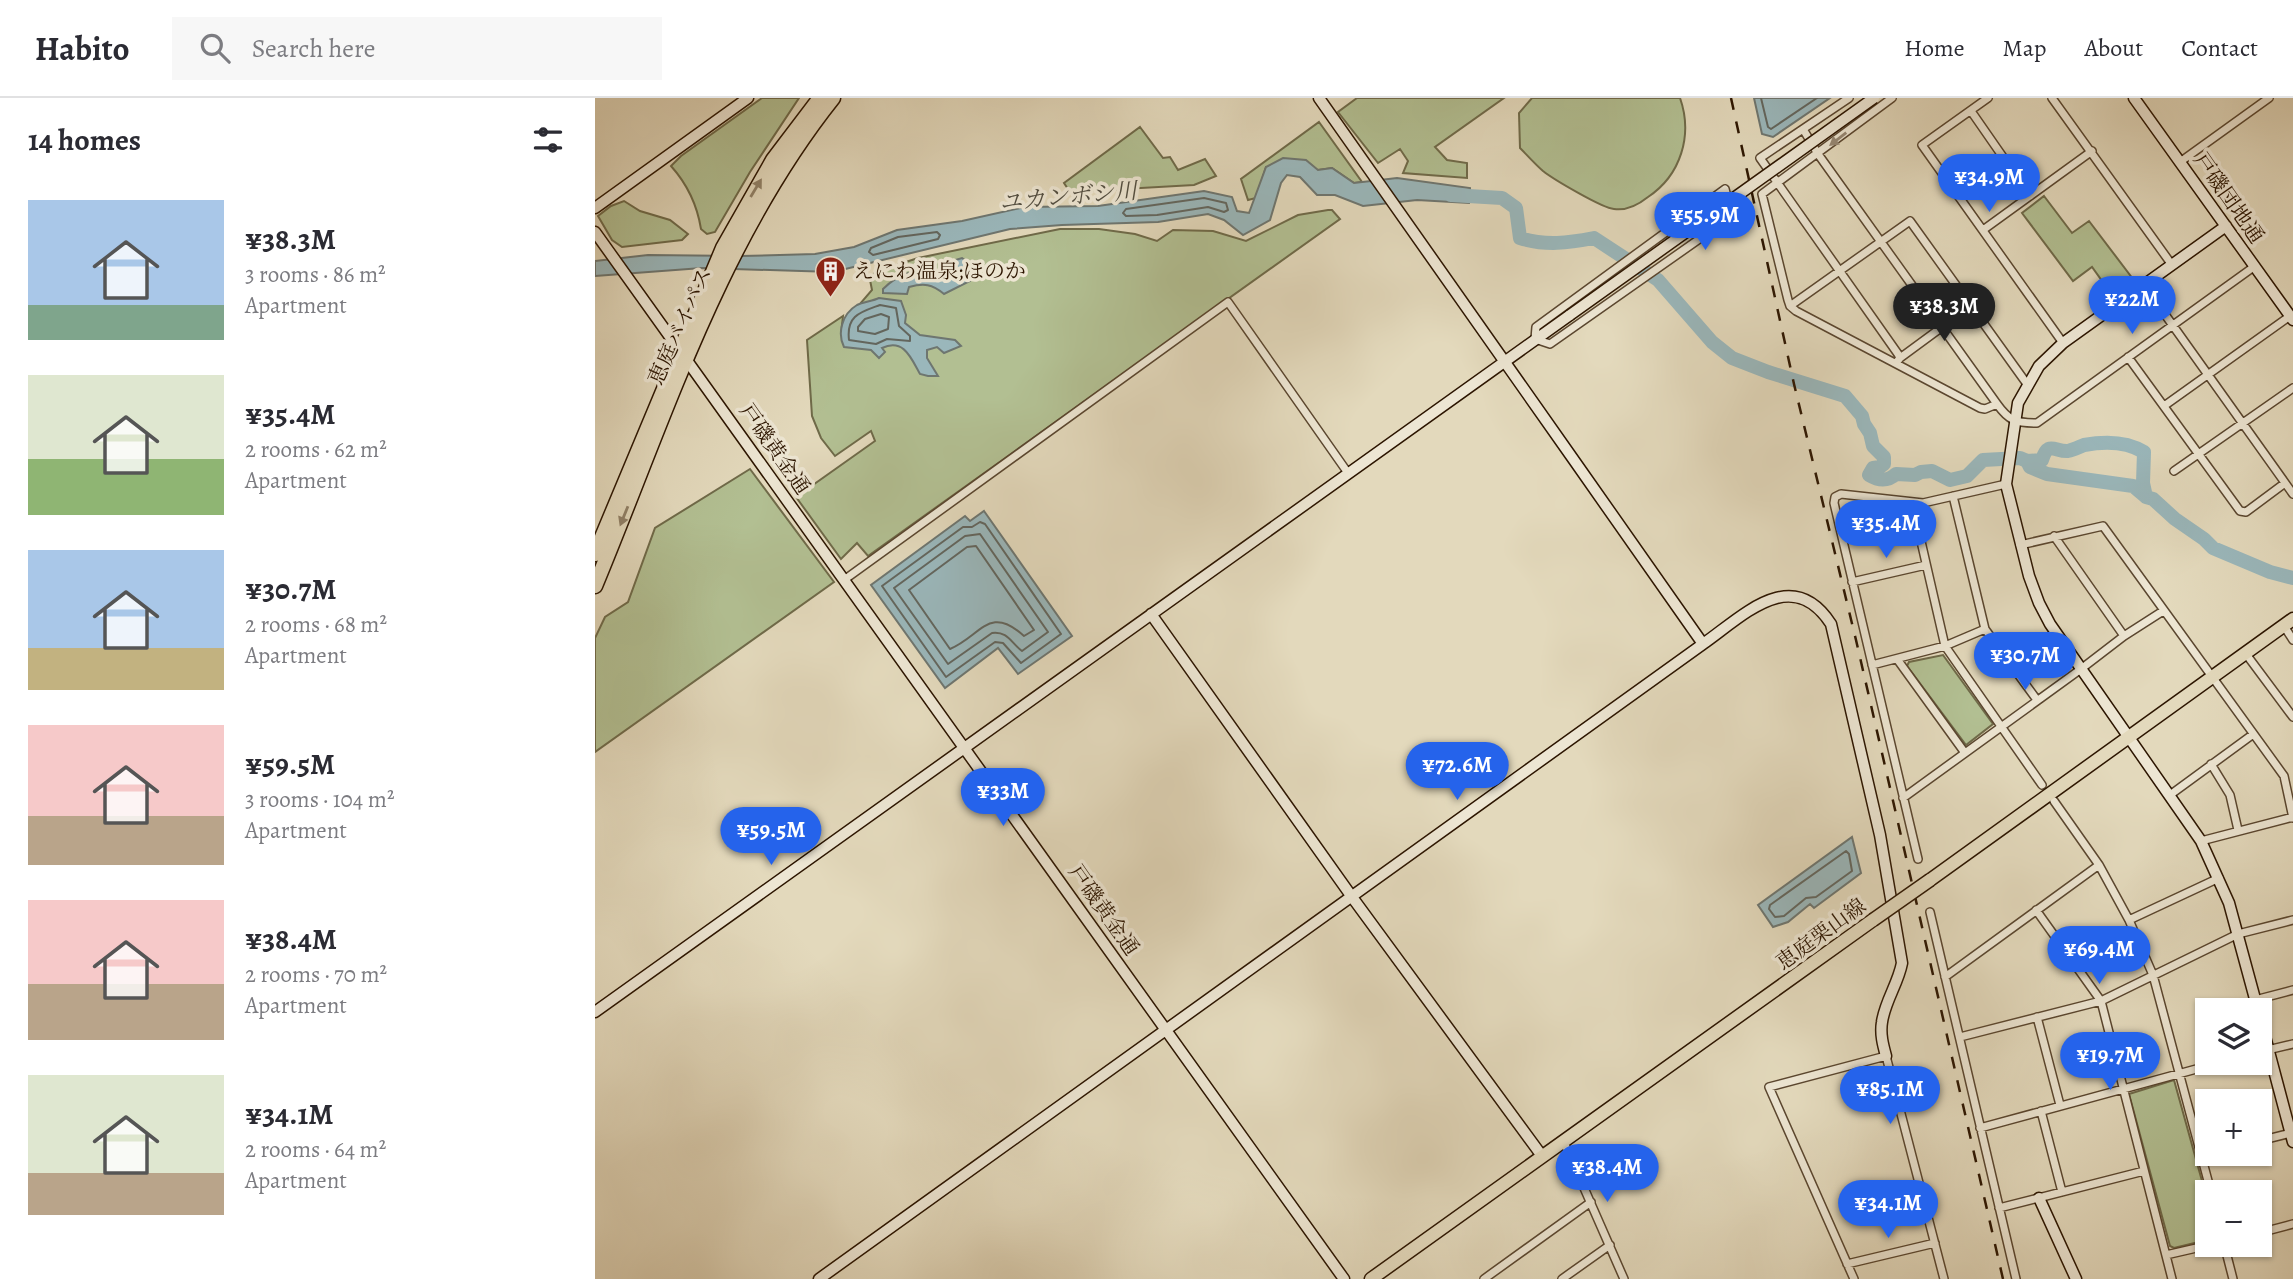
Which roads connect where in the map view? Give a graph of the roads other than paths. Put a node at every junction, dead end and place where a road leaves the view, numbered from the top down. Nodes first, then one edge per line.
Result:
1 (748, 98) edge
2 (820, 98) edge
3 (833, 98) edge
4 (1319, 98) edge
5 (1849, 98) edge
6 (1874, 98) edge
7 (1892, 98) edge
8 (1988, 98) edge
9 (2053, 98) edge
10 (2134, 98) edge
11 (2269, 98) edge
12 (1971, 111) junction
13 (1803, 129) junction
14 (2092, 151) junction
15 (1818, 154) junction
16 (2180, 162) junction
17 (1777, 184) junction
18 (2030, 196) junction
19 (595, 208) edge
20 (2226, 226) junction
21 (1983, 230) junction
22 (595, 232) edge
23 (1881, 241) junction
24 (731, 248) junction
25 (2172, 265) junction
26 (2255, 266) junction
27 (1839, 270) junction
28 (2144, 285) junction
29 (1972, 305) junction
30 (1790, 306) junction
31 (2292, 318) edge
32 (2173, 324) junction
33 (1942, 328) junction
34 (1535, 339) junction
35 (2063, 343) junction
36 (683, 354) junction
37 (2128, 357) junction
38 (1898, 361) junction
39 (1504, 362) junction
40 (2208, 374) junction
41 (2027, 384) junction
42 (2293, 388) edge
43 (1997, 404) junction
44 (2164, 406) junction
45 (2014, 421) junction
46 (2244, 423) junction
47 (2200, 455) junction
48 (2174, 471) dead end
49 (1347, 473) junction
50 (2285, 483) junction
51 (2006, 484) junction
52 (2293, 494) edge
53 (1953, 496) junction
54 (1912, 502) junction
55 (2054, 536) junction
56 (2020, 545) junction
57 (595, 554) edge
58 (1926, 565) junction
59 (844, 580) junction
60 (1852, 582) junction
61 (595, 586) edge
62 (2164, 611) junction
63 (1151, 614) junction
64 (2288, 623) edge
65 (1985, 629) junction
66 (2123, 636) junction
67 (2293, 640) edge
68 (1703, 644) junction
69 (1945, 646) junction
70 (2246, 654) junction
71 (1897, 659) junction
72 (1872, 665) junction
73 (2081, 669) junction
74 (2213, 679) junction
75 (2037, 700) junction
76 (2293, 717) edge
77 (2001, 726) junction
78 (2252, 735) junction
79 (2128, 736) junction
80 (965, 748) junction
81 (1965, 753) junction
82 (2211, 764) junction
83 (2293, 769) edge
84 (2284, 776) junction
85 (2042, 785) dead end
86 (2170, 794) junction
87 (1903, 798) junction
88 (2054, 801) dead end
89 (2293, 817) edge
90 (2238, 830) junction
91 (2201, 841) junction
92 (1918, 859) dead end
93 (2099, 865) junction
94 (2219, 878) junction
95 (1352, 897) junction
96 (2036, 910) junction
97 (1930, 912) dead end
98 (2293, 919) edge
99 (2129, 920) junction
100 (2238, 934) junction
101 (2153, 975) junction
102 (1945, 977) junction
103 (2293, 990) edge
104 (2255, 998) edge
105 (2101, 1001) junction
106 (2272, 1001) edge
107 (595, 1012) edge
108 (2037, 1017) junction
109 (1165, 1030) junction
110 (1960, 1037) junction
111 (2293, 1044) edge
112 (2272, 1049) edge
113 (1886, 1056) junction
114 (2195, 1070) edge
115 (2179, 1074) junction
116 (2272, 1075) edge
117 (2123, 1088) junction
118 (2060, 1105) junction
119 (2041, 1111) junction
120 (1980, 1128) junction
121 (2195, 1131) edge
122 (2292, 1136) edge
123 (1563, 1140) junction
124 (2272, 1140) edge
125 (1542, 1156) junction
126 (2144, 1171) junction
127 (2062, 1192) junction
128 (2039, 1198) junction
129 (1591, 1202) junction
130 (1999, 1208) junction
131 (2293, 1224) edge
132 (2272, 1230) edge
133 (1935, 1243) junction
134 (1610, 1245) junction
135 (2195, 1248) edge
136 (2167, 1255) junction
137 (2227, 1257) edge
138 (1847, 1264) junction
139 (819, 1279) edge
140 (1344, 1279) edge
141 (1371, 1279) edge
142 (1484, 1279) edge
143 (1562, 1279) edge
144 (1624, 1279) edge
145 (1854, 1279) edge
146 (1944, 1279) edge
147 (2016, 1279) edge
148 (2076, 1279) edge
149 (2171, 1279) edge
150 (2232, 1279) edge

1 - 19 street
24 -> 2 highway, 恵庭バイパス
3 - 24 highway, 恵庭バイパス
4 - 39 street
5 - 13 street
6 - 34 street, bridge
7 -> 15 street
8 - 12 street
9 - 14 street
10 - 16 street, 戸磯団地通
11 - 16 street
12 - 18 street
12 - 21 street
13 - 15 street
13 - 17 street
14 - 18 street
14 - 25 street
15 - 17 street
15 - 23 street
16 - 20 street, 戸磯団地通
17 - 27 street
17 - 30 street
18 - 21 street
20 - 25 street
20 - 26 street, 戸磯団地通
21 - 35 street
22 - 36 street, 戸磯黄金通
23 - 27 street
23 - 29 street
23 - 33 street
24 - 36 highway, 恵庭バイパス
25 - 28 street
26 - 31 street, 戸磯団地通
26 - 32 street
27 - 30 street
27 - 38 street
28 - 32 street
28 - 35 street
29 - 33 street
29 - 41 street
30 - 38 street
31 - 40 street
32 - 37 street
32 - 40 street
33 - 38 street
33 - 43 street
34 - 34 street
34 - 39 street
35 - 41 street
36 - 57 highway, 恵庭バイパス
36 - 59 street, 戸磯黄金通
36 -> 61 highway, 恵庭バイパス
37 - 44 street
37 - 45 street
38 - 43 street
39 - 49 street
39 - 68 street
40 - 44 street
40 - 46 street
41 - 45 street
42 - 46 street
43 - 45 street
44 - 47 street
45 - 51 street
46 - 47 street
46 - 50 street
47 - 48 street
47 - 50 street
49 - 59 street
49 - 63 street
50 - 52 street
51 - 53 street
51 - 56 street
53 - 54 street
53 - 65 street
54 - 58 street
54 - 60 street
55 - 56 street
55 - 62 street
55 - 66 street
56 - 73 street
58 - 60 street
58 - 69 street
59 - 80 street, 戸磯黄金通
60 - 72 street
62 - 66 street
62 - 74 street
63 - 80 street
63 - 95 street
64 - 67 street
64 - 70 main road, 恵庭栗山線
65 - 69 street
65 - 75 street
66 - 73 street
68 - 95 street
68 - 113 street
69 - 71 street
69 - 77 street
70 - 74 main road, 恵庭栗山線
70 - 76 street
71 - 72 street
71 - 81 street
72 - 87 street
73 - 75 street
73 - 79 street
74 - 78 street
74 - 79 main road, 恵庭栗山線
75 - 77 street
77 - 81 street
77 - 85 street
78 - 82 street
78 - 84 street
79 - 86 street
79 - 123 main road, 恵庭栗山線, bridge
80 - 107 street
80 - 109 street, 戸磯黄金通
81 - 87 street
82 - 86 street
82 - 90 street
83 - 84 street
84 - 89 street
86 - 91 street
87 - 92 street
88 - 93 street
89 - 90 street
90 - 91 street
91 - 94 street
93 - 96 street
93 - 99 street
94 - 99 street
94 - 100 street
95 - 109 street
95 - 125 street
96 - 102 street
96 - 105 street
97 - 102 street
98 - 100 street
99 - 101 street
100 - 101 street
100 - 104 street
101 - 105 street
101 - 115 street
102 - 110 street
103 - 106 street
105 - 108 street
105 - 117 street
108 - 110 street
108 - 118 street
109 - 139 street
109 - 140 street, 戸磯黄金通
110 - 120 street
111 - 112 street
113 - 133 street
113 - 138 street
114 - 115 street
115 - 117 street
115 - 121 street
116 - 122 street
117 - 118 street
117 - 126 street
118 - 119 street
119 - 120 street
119 - 127 street
120 - 130 street
122 - 124 street
123 - 125 main road, 恵庭栗山線
123 - 129 street
125 - 141 main road, 恵庭栗山線
126 - 127 street
126 - 136 street
127 - 128 street
128 - 130 street
128 - 148 street
129 - 134 street
129 - 142 street
130 - 147 street
131 - 132 street
133 - 138 street
133 - 146 street
134 - 143 street
134 - 144 street
135 - 136 street
136 - 149 street
137 - 150 street
138 - 145 street

